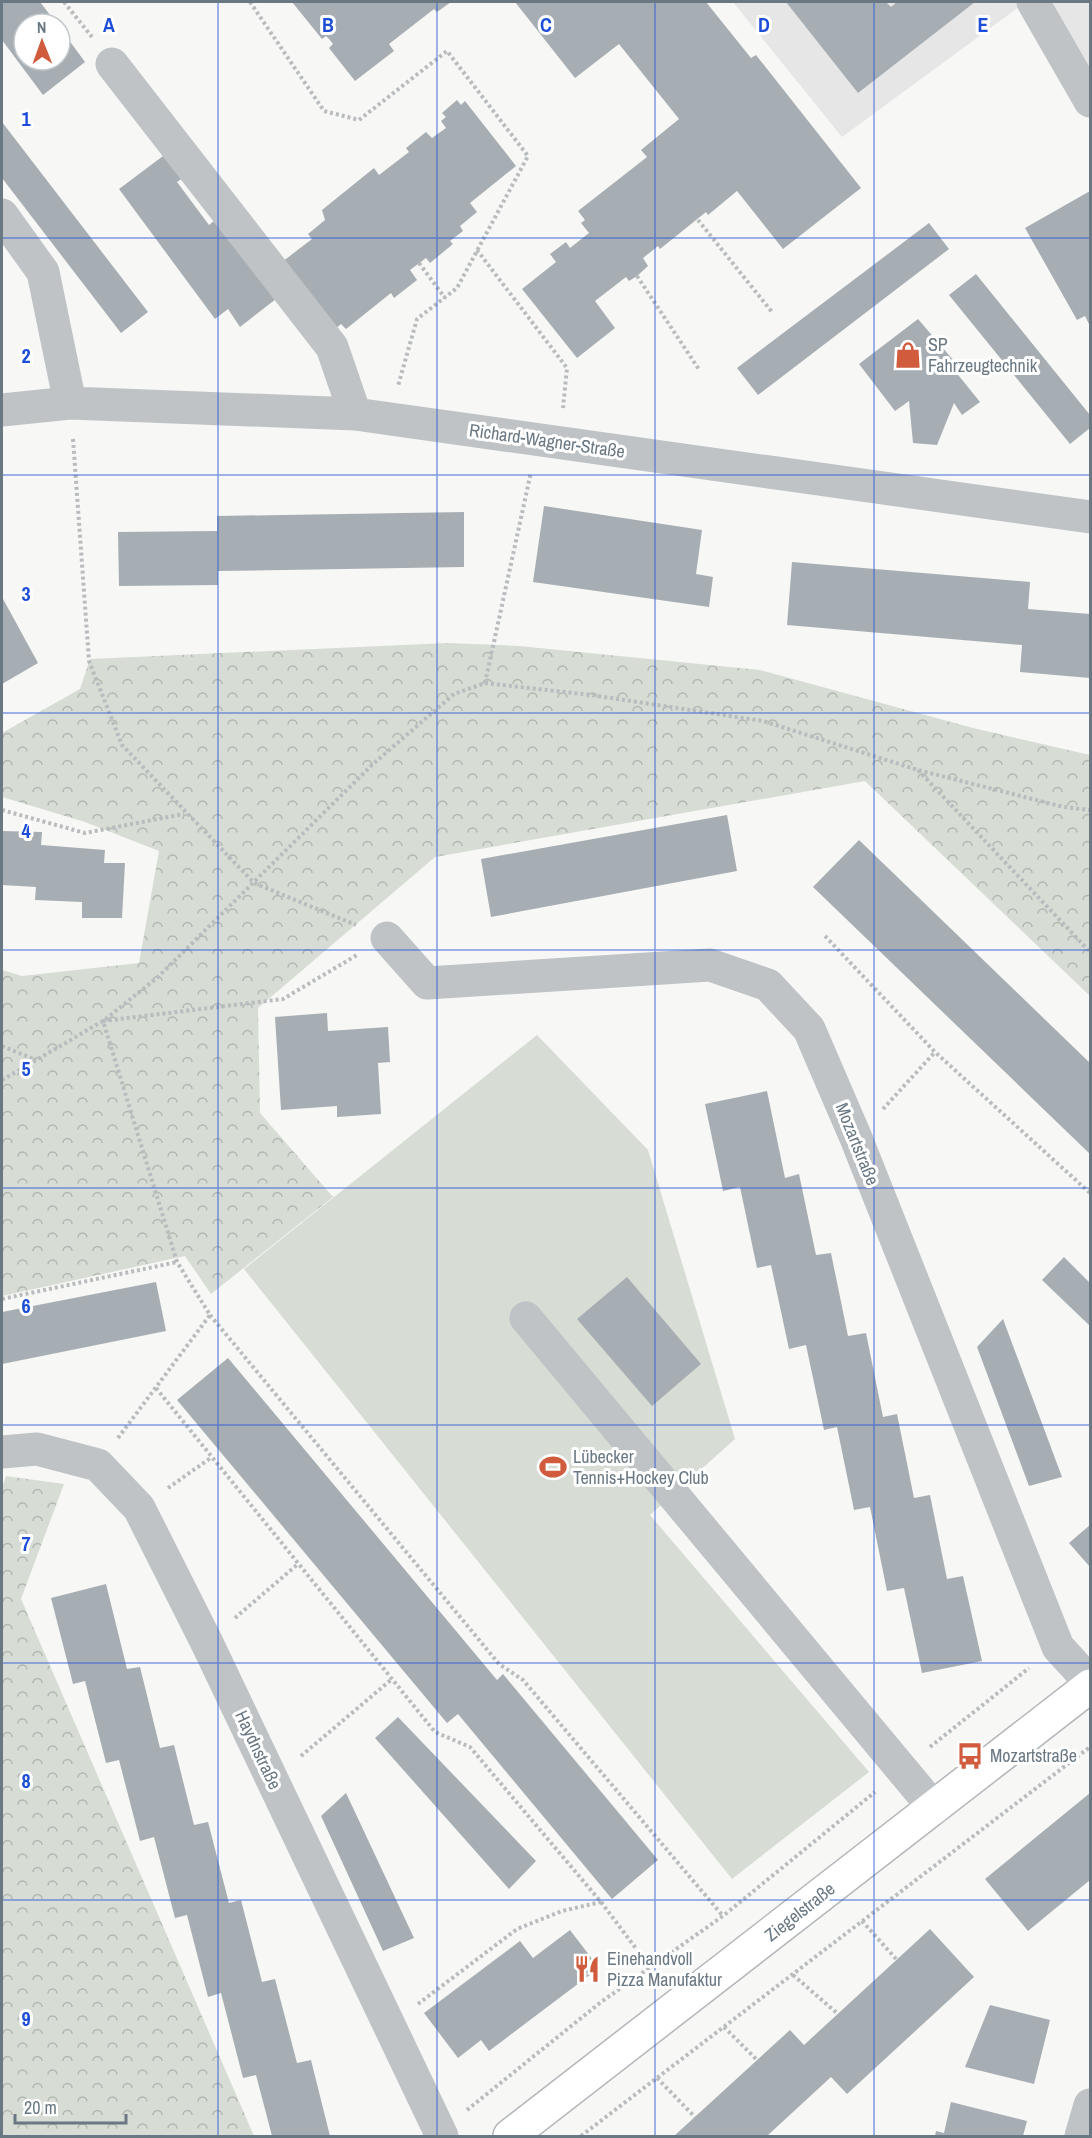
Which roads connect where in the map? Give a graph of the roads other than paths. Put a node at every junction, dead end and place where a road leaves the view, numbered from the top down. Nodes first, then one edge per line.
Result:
1 (1033, 2) edge
2 (112, 64) road end
3 (1090, 101) edge
4 (2, 214) edge
5 (70, 403) junction
6 (2, 410) edge
7 (355, 414) junction
8 (1090, 517) edge
9 (387, 938) road end
10 (526, 1318) dead end
11 (2, 1452) edge
12 (1090, 1682) edge
13 (1090, 1686) edge
14 (934, 1808) junction
15 (1090, 2106) edge
16 (441, 2134) edge
17 (510, 2136) edge
18 (1082, 2136) edge

1 - 3 street
2 - 7 street
4 - 5 street
5 - 6 street, Richard-Wagner-Straße
5 - 7 street, Richard-Wagner-Straße
7 - 8 street, Richard-Wagner-Straße
9 - 12 street, Mozartstraße
10 - 14 street
11 - 16 street, Haydnstraße
13 - 14 main road, Ziegelstraße
14 - 17 main road, Ziegelstraße
15 - 18 street

